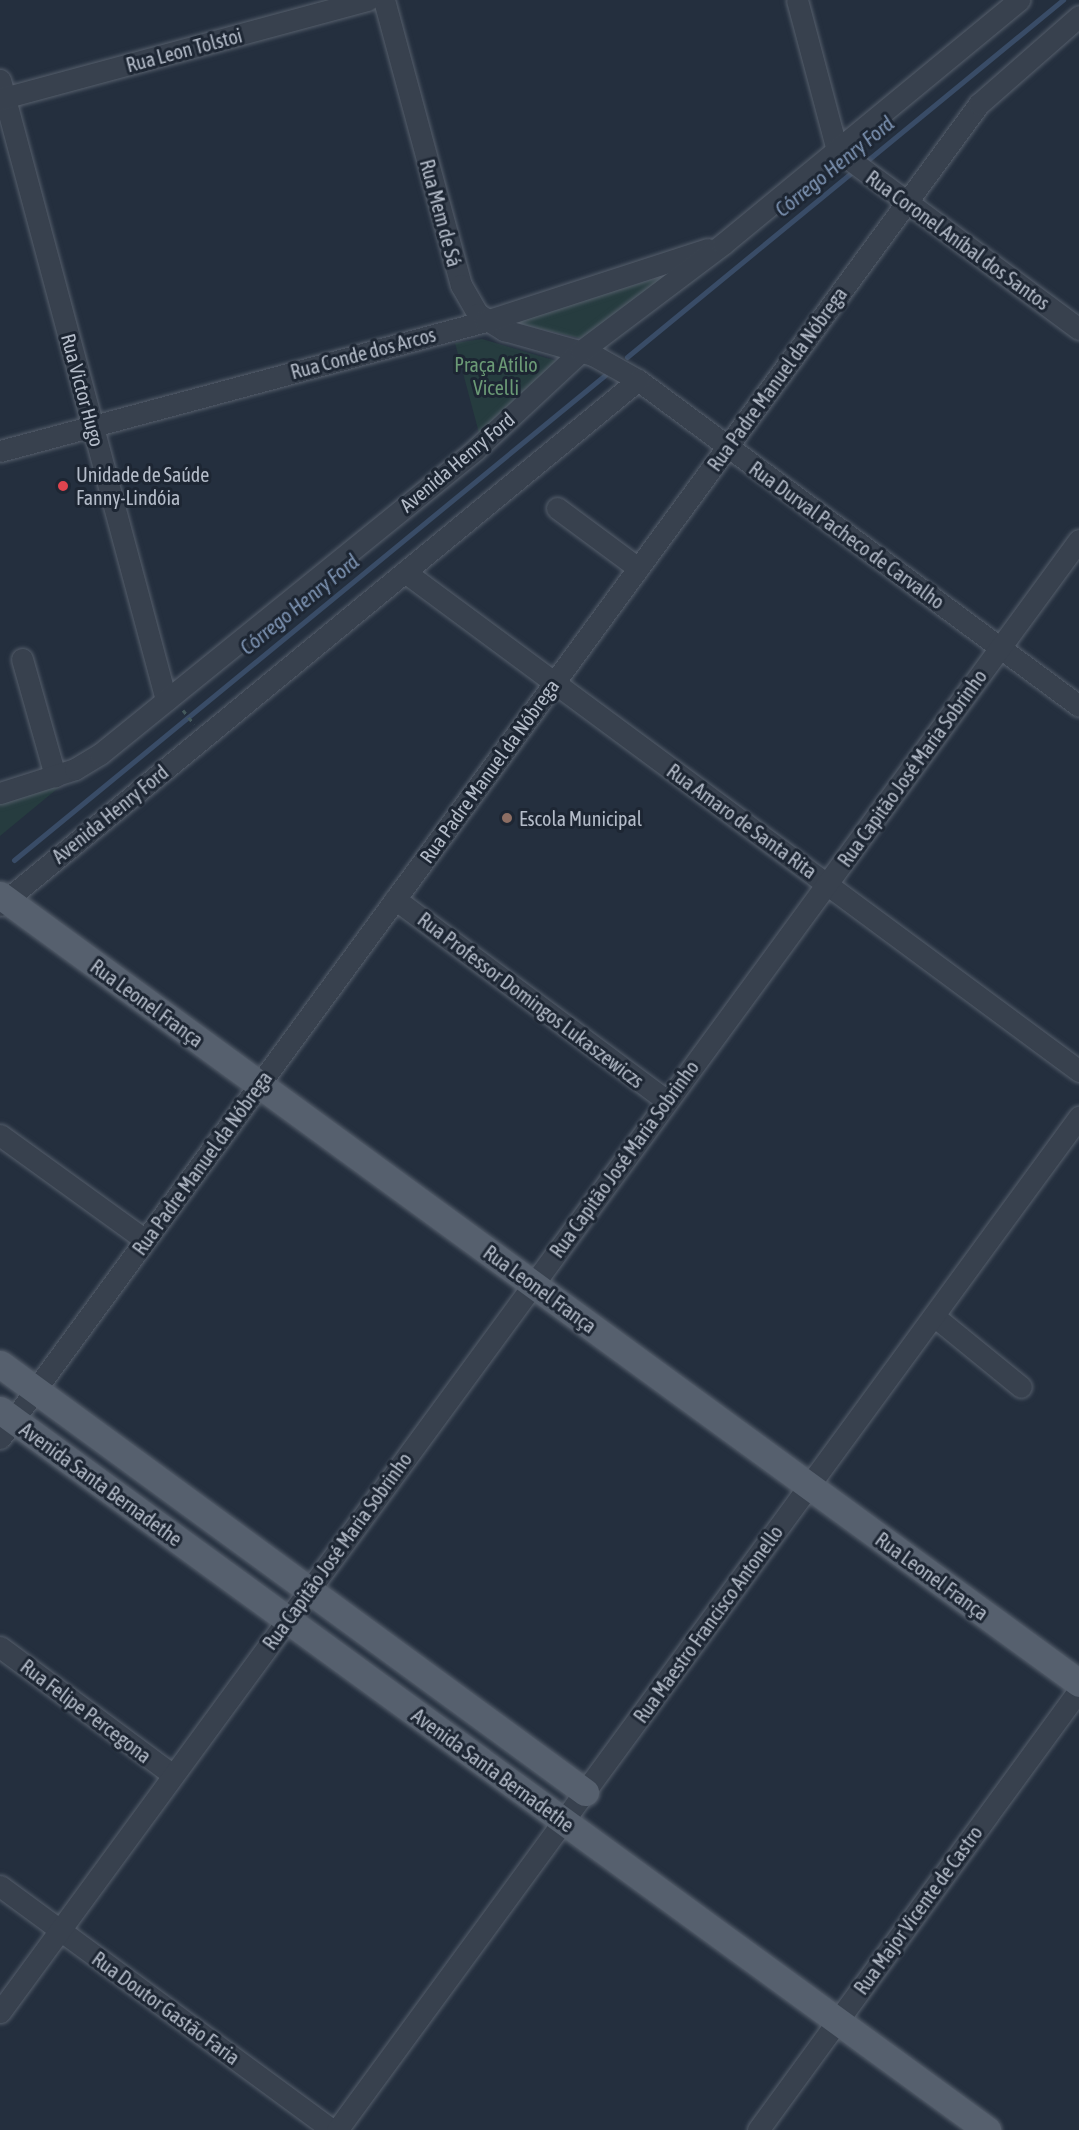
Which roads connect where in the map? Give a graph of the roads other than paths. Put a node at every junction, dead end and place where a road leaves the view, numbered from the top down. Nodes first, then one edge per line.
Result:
1 (368, 0) edge
2 (384, 0) edge
3 (797, 0) edge
4 (1019, 0) edge
5 (1079, 16) edge
6 (2, 93) edge
7 (841, 153) junction
8 (907, 202) junction
9 (723, 244) junction
10 (486, 321) junction
11 (1079, 329) edge
12 (581, 351) junction
13 (638, 380) junction
14 (93, 426) junction
15 (728, 446) junction
16 (0, 451) edge
17 (556, 508) dead end
18 (1079, 540) edge
19 (638, 568) junction
20 (405, 572) junction
21 (1000, 647) junction
22 (22, 659) dead end
23 (554, 683) junction
24 (172, 702) junction
25 (1079, 706) edge
26 (54, 776) junction
27 (0, 793) edge
28 (826, 884) junction
29 (2, 900) edge
30 (395, 900) junction
31 (1079, 1071) edge
32 (259, 1085) junction
33 (667, 1101) junction
34 (1079, 1117) edge
35 (0, 1135) edge
36 (145, 1240) junction
37 (533, 1284) junction
38 (934, 1316) junction
39 (0, 1364) edge
40 (1021, 1387) dead end
41 (36, 1390) junction
42 (4, 1423) edge
43 (809, 1486) junction
44 (309, 1590) junction
45 (287, 1620) junction
46 (0, 1647) edge
47 (1079, 1683) edge
48 (1079, 1690) edge
49 (173, 1776) junction
50 (585, 1792) junction
51 (564, 1822) junction
52 (0, 1886) edge
53 (60, 1930) junction
54 (0, 2012) edge
55 (837, 2021) junction
56 (332, 2130) edge
57 (337, 2130) edge
58 (758, 2130) edge
59 (987, 2130) edge

1 - 6 street, Rua Leon Tolstoi
2 - 10 street, Rua Mem de Sá
3 - 7 street
4 - 7 street, Avenida Henry Ford
5 - 8 street, Rua Padre Manuel da Nóbrega
6 - 14 street, Rua Victor Hugo
7 - 8 street, Rua Coronel Aníbal dos Santos
7 - 9 street, Avenida Henry Ford
8 - 11 street, Rua Coronel Aníbal dos Santos
8 - 15 street, Rua Padre Manuel da Nóbrega
9 - 10 street, Rua Conde dos Arcos
9 - 12 street, Avenida Henry Ford
10 - 12 street
10 - 14 street, Rua Conde dos Arcos
12 - 13 street, Rua Durval Pacheco de Carvalho
12 - 24 street, Avenida Henry Ford
13 - 15 street, Rua Durval Pacheco de Carvalho
13 - 20 street, Avenida Henry Ford
14 - 16 street, Rua Conde dos Arcos
14 - 24 street, Rua Victor Hugo
15 - 19 street, Rua Padre Manuel da Nóbrega
15 - 21 street, Rua Durval Pacheco de Carvalho
17 - 19 street
18 - 21 street, Rua Capitão José Maria Sobrinho
19 - 23 street, Rua Padre Manuel da Nóbrega
20 - 23 street, Rua Amaro de Santa Rita
20 - 29 street, Avenida Henry Ford
21 - 25 street, Rua Durval Pacheco de Carvalho
21 - 28 street, Rua Capitão José Maria Sobrinho
22 - 26 street
23 - 28 street, Rua Amaro de Santa Rita
23 - 30 street, Rua Padre Manuel da Nóbrega
24 - 26 street, Avenida Henry Ford
26 - 27 street, Avenida Henry Ford
28 - 31 street, Rua Amaro de Santa Rita
28 - 33 street, Rua Capitão José Maria Sobrinho
29 - 32 main road, Rua Leonel França
30 - 32 street, Rua Padre Manuel da Nóbrega
30 - 33 street, Rua Professor Domingos Lukaszewiczs
32 - 36 street, Rua Padre Manuel da Nóbrega
32 - 37 main road, Rua Leonel França
33 - 37 street, Rua Capitão José Maria Sobrinho
34 - 38 street, Rua Maestro Francisco Antonello
35 - 36 street
36 - 41 street, Rua Padre Manuel da Nóbrega
37 - 43 main road, Rua Leonel França
37 - 44 street, Rua Capitão José Maria Sobrinho
38 - 40 street
38 - 43 street, Rua Maestro Francisco Antonello
39 - 41 main road, Avenida Santa Bernadethe
41 - 42 street, Rua Padre Manuel da Nóbrega
41 - 44 main road, Avenida Santa Bernadethe
42 - 45 main road, Avenida Santa Bernadethe
43 - 47 main road, Rua Leonel França
43 - 50 street, Rua Maestro Francisco Antonello
44 - 45 street, Rua Capitão José Maria Sobrinho
44 - 50 main road, Avenida Santa Bernadethe
45 - 49 street, Rua Capitão José Maria Sobrinho
45 - 51 main road, Avenida Santa Bernadethe
46 - 49 street, Rua Felipe Percegona
48 - 55 street, Rua Major Vicente de Castro
49 - 53 street, Rua Capitão José Maria Sobrinho
50 - 51 street, Rua Maestro Francisco Antonello
51 - 55 main road, Avenida Santa Bernadethe
51 - 57 street, Rua Maestro Francisco Antonello
52 - 53 street, Rua Doutor Gastão Faria
53 - 54 street, Rua Capitão José Maria Sobrinho
53 - 56 street, Rua Doutor Gastão Faria
55 - 58 street, Rua Major Vicente de Castro
55 - 59 main road, Avenida Santa Bernadethe

